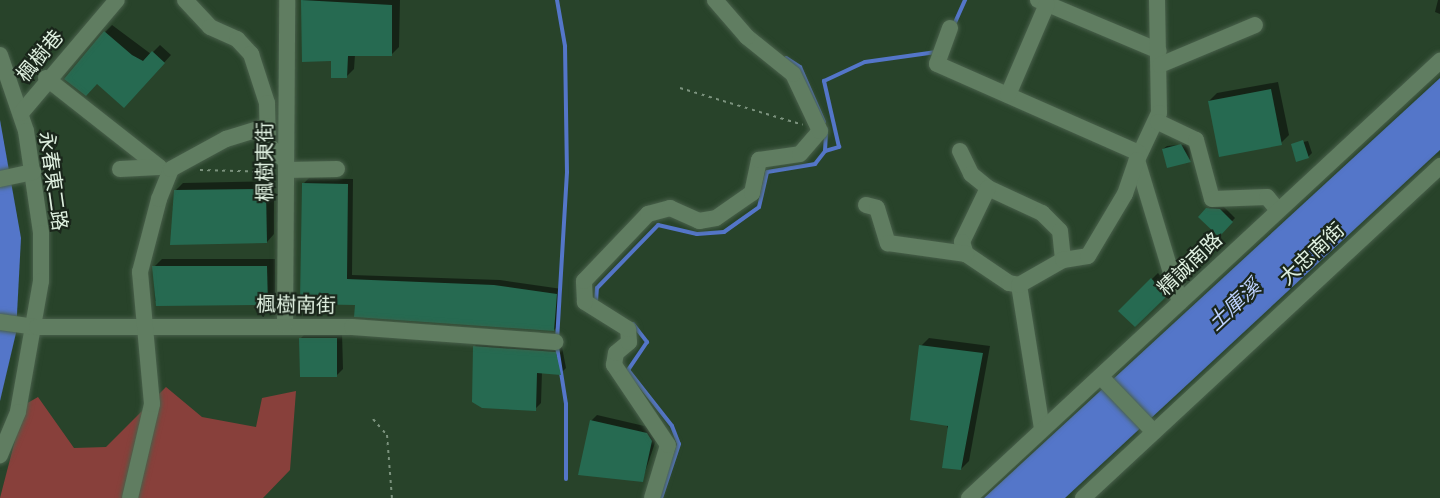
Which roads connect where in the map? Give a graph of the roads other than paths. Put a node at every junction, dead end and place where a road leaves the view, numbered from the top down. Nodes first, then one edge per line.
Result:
1 (117, 0) edge
2 (185, 0) edge
3 (287, 0) edge
4 (715, 0) edge
5 (1156, 0) edge
6 (1043, 1) edge
7 (1255, 25) dead end
8 (950, 28) dead end
9 (0, 55) edge
10 (1159, 58) junction
11 (1440, 61) edge
12 (46, 78) junction
13 (1008, 95) junction
14 (21, 113) junction
15 (1158, 123) junction
16 (268, 126) junction
17 (960, 151) dead end
18 (1138, 156) junction
19 (286, 165) junction
20 (1440, 166) edge
21 (120, 169) dead end
22 (337, 169) dead end
23 (33, 172) junction
24 (0, 180) edge
25 (988, 188) junction
26 (866, 205) dead end
27 (1277, 209) junction
28 (966, 254) junction
29 (1063, 260) junction
30 (1019, 285) junction
31 (1180, 302) junction
32 (0, 322) edge
33 (285, 325) junction
34 (37, 327) junction
35 (149, 327) junction
36 (555, 342) dead end
37 (1104, 379) junction
38 (1151, 428) junction
39 (1042, 429) junction
40 (0, 455) edge
41 (130, 498) edge
42 (652, 498) edge
43 (969, 498) edge
44 (1083, 498) edge

1 - 12 street, 楓樹巷
2 - 16 street
3 - 19 street, 楓樹東街
4 - 42 street
5 - 10 street
6 - 10 street
6 - 13 street
7 - 10 street
8 - 13 street
9 - 14 street, 永春東二路
10 - 15 street
11 - 27 street, 精誠南路
12 - 14 street, 楓樹巷
12 - 21 street
13 - 18 street
14 - 23 street, 永春東二路
15 - 18 street
15 - 27 street
16 - 19 street
16 - 35 street
17 - 25 street
18 - 29 street
18 - 31 street
19 - 22 street
19 - 33 street, 楓樹東街
20 - 38 street, 大忠南街
23 - 24 street
23 - 34 street, 永春東二路
25 - 28 street
25 - 29 street
26 - 28 street
27 - 31 street, 精誠南路
28 - 30 street
29 - 30 street
30 - 39 street
31 - 37 street, 精誠南路
32 - 34 street, 楓樹南街
33 - 35 street, 楓樹南街
33 - 36 street, 楓樹南街
34 - 35 street, 楓樹南街
34 - 40 street, 永春東二路
35 - 41 street
37 - 38 street
37 - 39 street, 精誠南路
38 - 44 street, 大忠南街
39 - 43 street, 精誠南路

